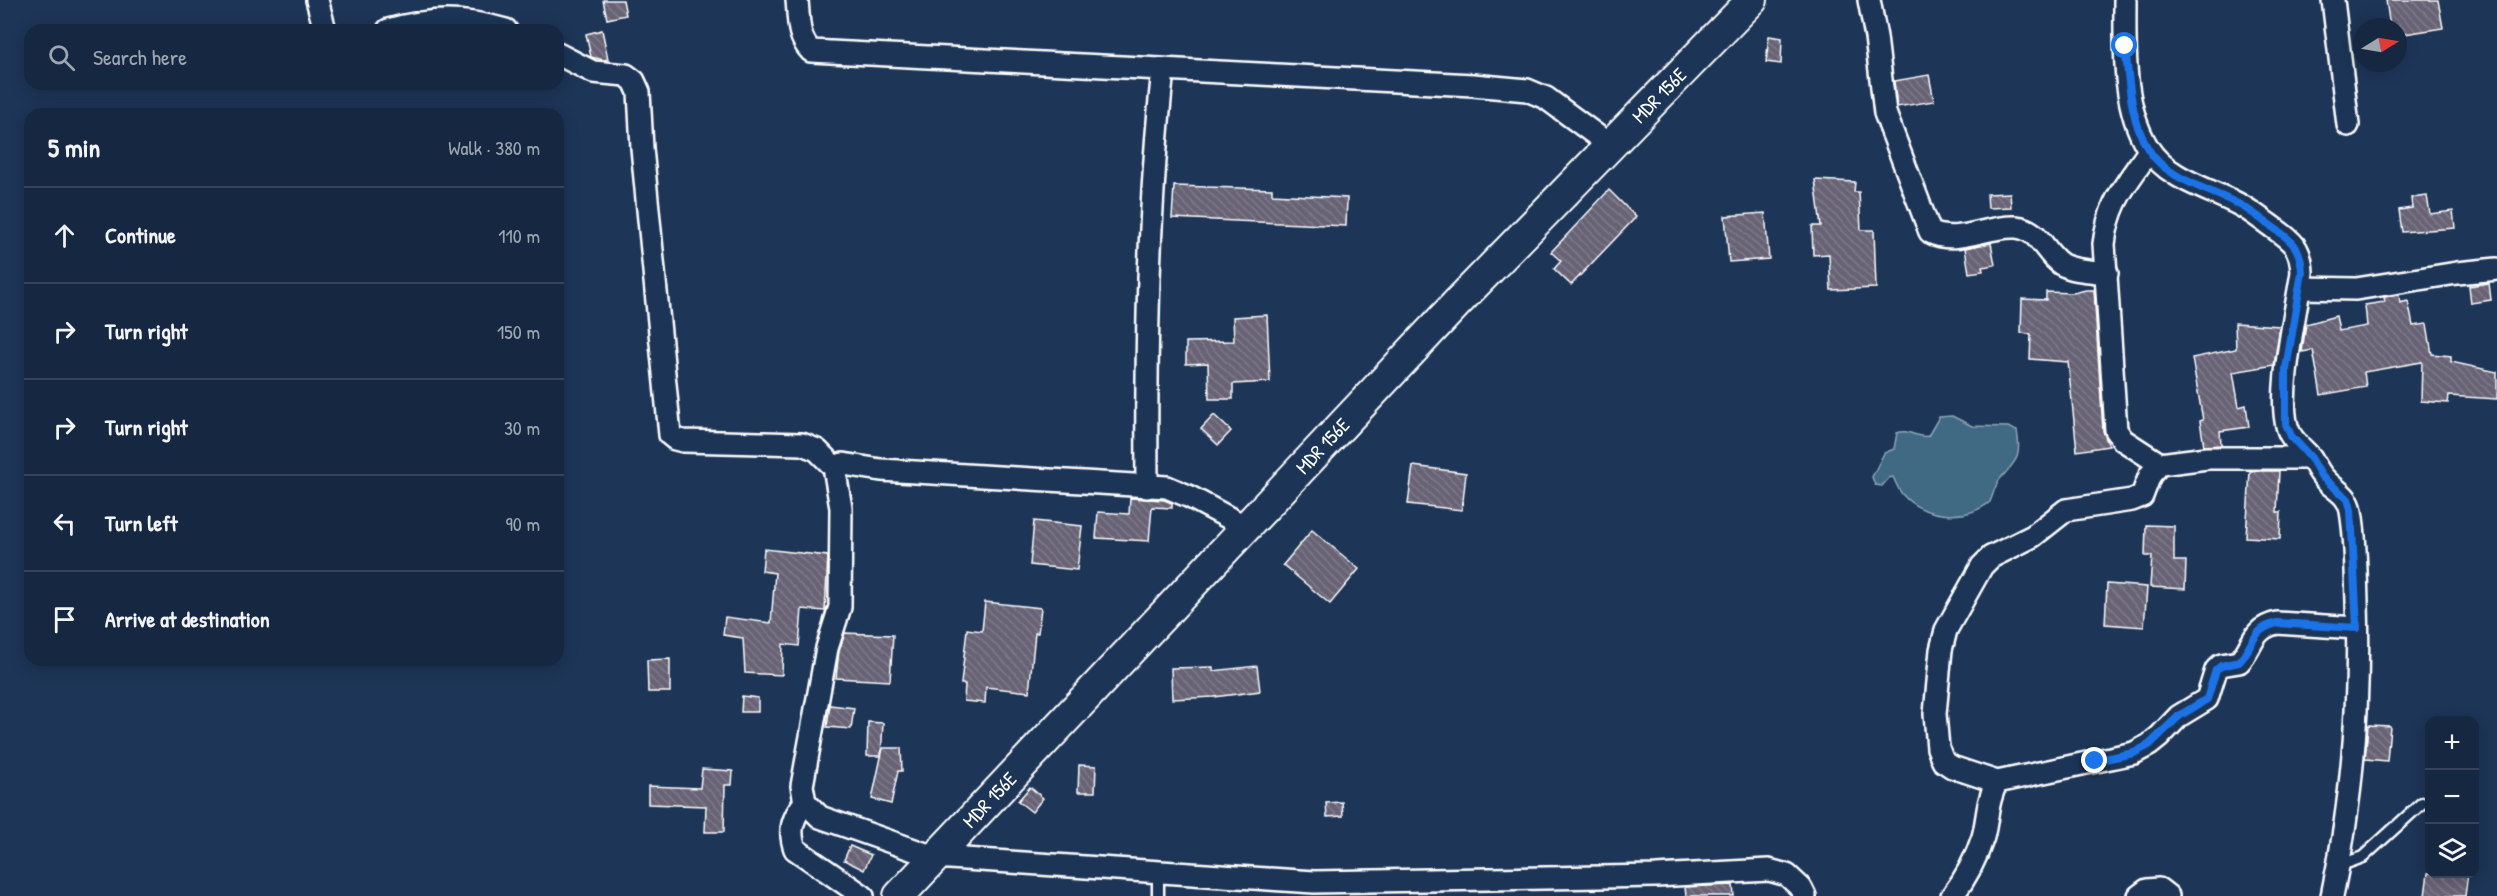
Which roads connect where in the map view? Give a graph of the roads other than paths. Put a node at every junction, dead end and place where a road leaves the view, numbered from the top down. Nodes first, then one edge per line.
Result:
1 (317, 0) edge
2 (797, 0) edge
3 (1752, 0) edge
4 (1869, 0) edge
5 (2125, 0) edge
6 (2333, 0) edge
7 (323, 24) edge
8 (409, 24) edge
9 (485, 24) edge
10 (564, 57) edge
11 (1163, 70) junction
12 (2348, 125) dead end
13 (1611, 146) junction
14 (2149, 151) junction
15 (2497, 269) edge
16 (2107, 273) junction
17 (2300, 288) junction
18 (2311, 458) junction
19 (2160, 464) junction
20 (834, 467) junction
21 (1147, 487) junction
22 (1246, 527) junction
23 (2357, 628) junction
24 (1997, 782) junction
25 (805, 802) junction
26 (2422, 803) dead end
27 (934, 857) junction
28 (2338, 866) junction
29 (1158, 872) junction
30 (863, 896) edge
31 (899, 896) edge
32 (1158, 896) edge
33 (1805, 896) edge
34 (1952, 896) edge
35 (2139, 896) edge
36 (2168, 896) edge
37 (2332, 896) edge

1 - 7 street
2 - 11 street
3 - 13 main road, MDR 156E
4 - 16 street
5 - 14 street
6 - 12 street
8 - 9 street
10 - 20 street
11 - 13 street
11 - 21 street
13 - 22 main road, MDR 156E
14 - 16 street
14 - 17 street
15 - 17 street
16 - 19 street
17 - 18 street
18 - 19 street
18 - 23 street
19 - 24 street
20 - 21 street
20 - 25 street
21 - 22 street
22 - 27 main road, MDR 156E
23 - 24 street
23 - 28 street
24 - 34 street
25 - 27 street
25 - 30 street
26 - 28 lane
27 - 29 street
27 - 31 main road, MDR 156E
28 - 37 street
29 - 32 lane
29 - 33 street
35 - 36 street

